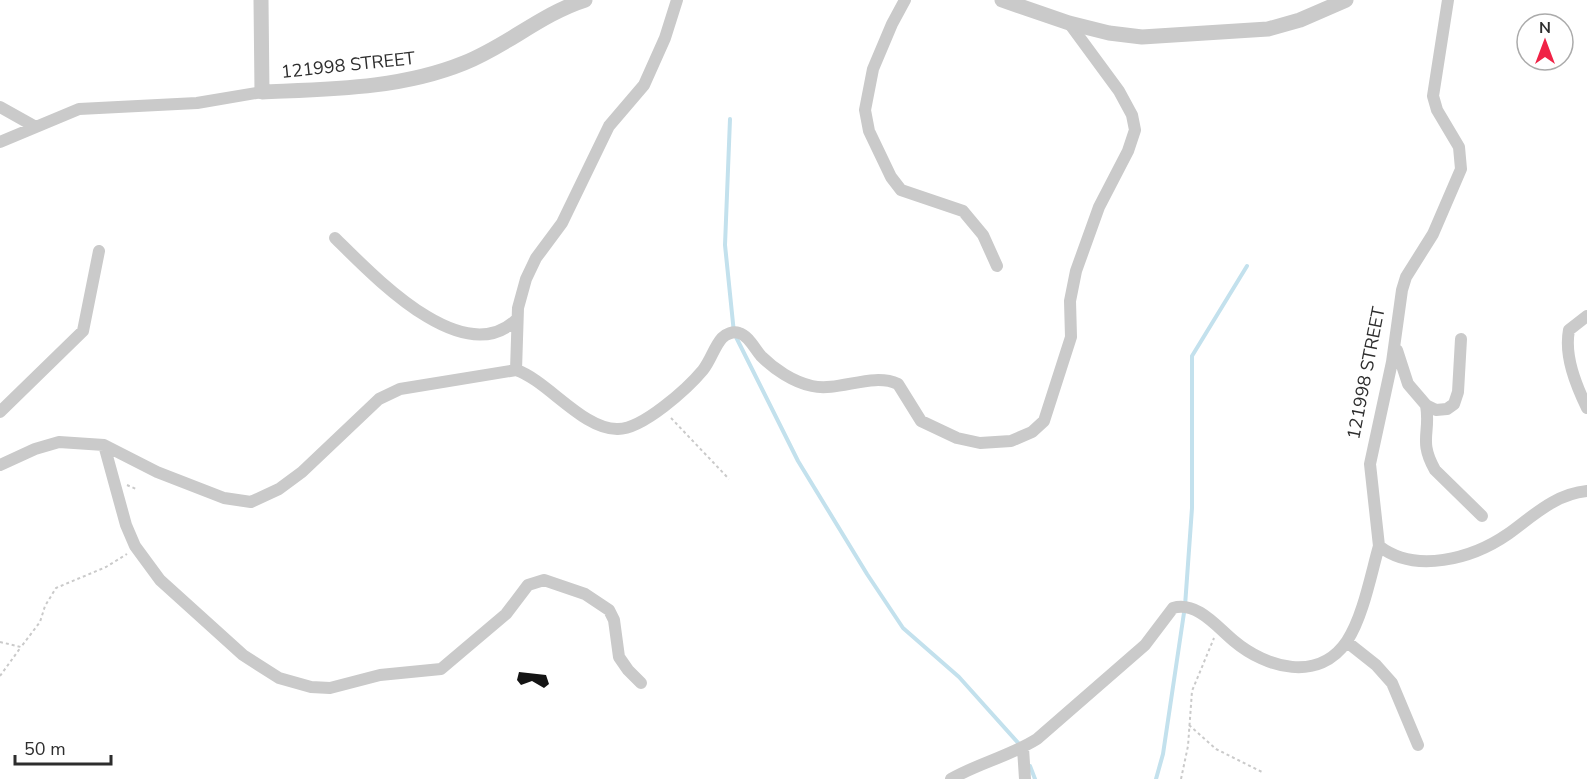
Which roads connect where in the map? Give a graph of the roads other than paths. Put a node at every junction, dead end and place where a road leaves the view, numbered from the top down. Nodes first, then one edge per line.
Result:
1 (261, 0) edge
2 (585, 0) edge
3 (677, 0) edge
4 (905, 0) edge
5 (1002, 0) edge
6 (1346, 0) edge
7 (1448, 0) edge
8 (1018, 2) edge
9 (1069, 24) junction
10 (262, 93) junction
11 (0, 107) edge
12 (34, 126) junction
13 (0, 142) edge
14 (335, 238) dead end
15 (99, 251) dead end
16 (997, 266) dead end
17 (1587, 316) edge
18 (517, 320) junction
19 (1461, 339) dead end
20 (1395, 342) junction
21 (516, 370) junction
22 (1426, 405) junction
23 (1587, 408) edge
24 (0, 412) edge
25 (104, 445) junction
26 (0, 465) edge
27 (1587, 491) edge
28 (1482, 516) dead end
29 (1379, 546) junction
30 (1347, 642) junction
31 (641, 682) dead end
32 (1418, 745) dead end
33 (1023, 748) junction
34 (951, 779) edge
35 (1025, 779) edge

1 - 10 street, 121998 STREET
2 - 10 street, 121998 STREET
3 - 18 street
4 - 16 street
5 - 8 street
6 - 9 street
7 - 20 street, 121998 STREET
8 - 9 street
9 - 21 street
10 - 12 street
11 - 12 street
12 - 13 street
14 - 18 street
15 - 24 street
17 - 23 street
18 - 21 street
19 - 22 street
20 - 22 street
20 - 29 street, 121998 STREET
21 - 25 street
22 - 28 street
25 - 26 street
25 - 31 street
27 - 29 street
29 - 30 street
30 - 32 street
30 - 33 street
33 - 34 street
33 - 35 street

